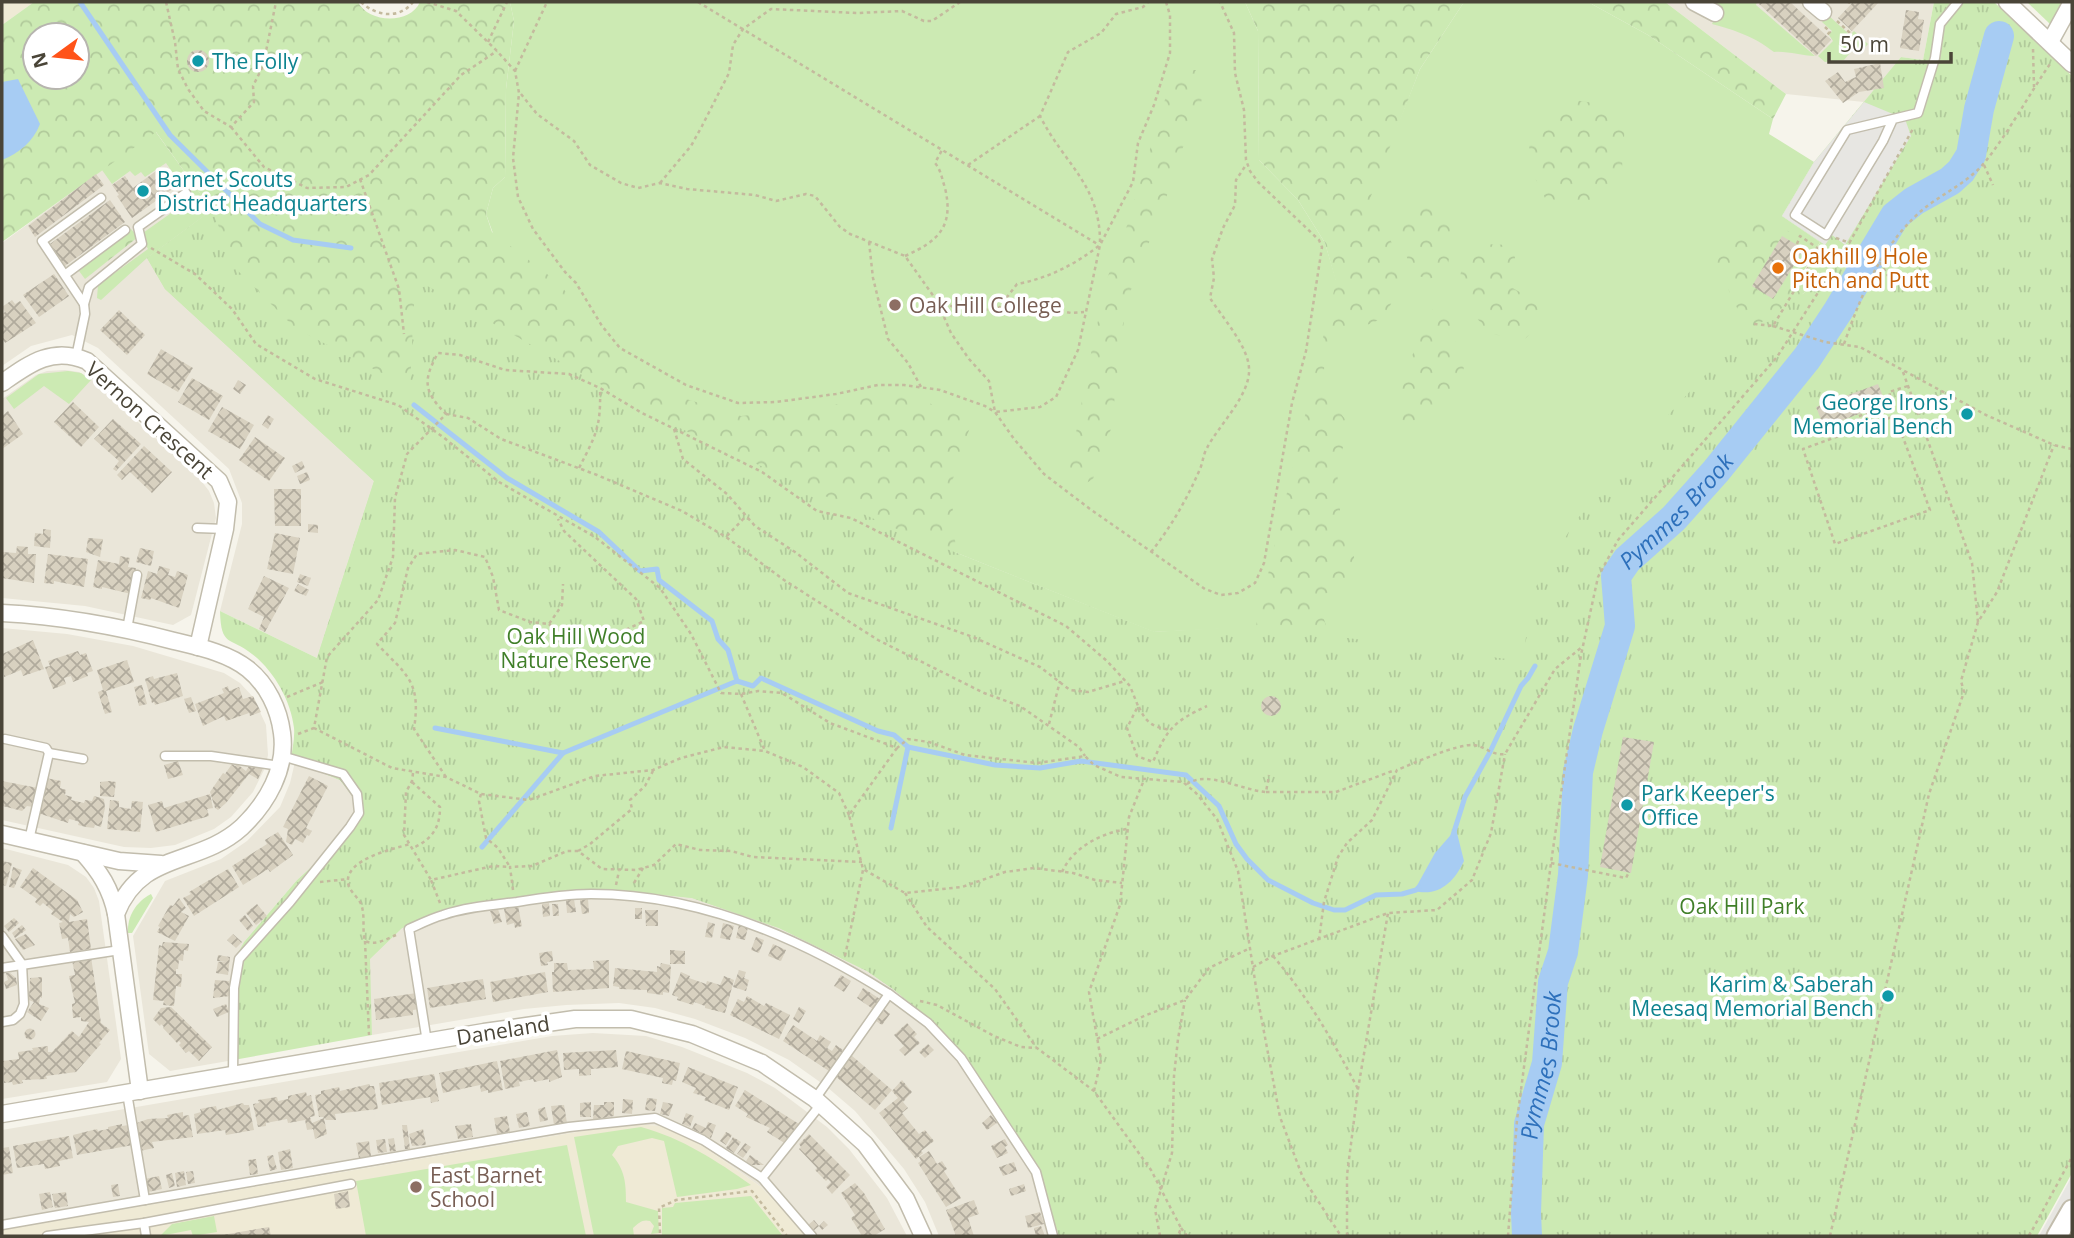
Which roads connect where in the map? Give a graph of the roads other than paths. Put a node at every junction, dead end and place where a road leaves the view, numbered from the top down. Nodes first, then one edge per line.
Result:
1 (1694, 2) edge
2 (1958, 2) edge
3 (2072, 2) edge
4 (2008, 3) edge
5 (1715, 13) dead end
6 (2054, 46) junction
7 (2072, 64) edge
8 (1893, 119) junction
9 (186, 193) dead end
10 (101, 198) dead end
11 (125, 230) dead end
12 (66, 274) junction
13 (84, 303) junction
14 (76, 356) junction
15 (2, 383) edge
16 (197, 528) dead end
17 (225, 529) junction
18 (137, 575) dead end
19 (2, 613) edge
20 (127, 629) junction
21 (198, 647) junction
22 (5, 739) dead end
23 (49, 753) junction
24 (165, 756) dead end
25 (83, 760) dead end
26 (281, 761) junction
27 (2, 834) edge
28 (29, 841) junction
29 (83, 853) junction
30 (164, 864) junction
31 (116, 914) junction
32 (2, 936) edge
33 (121, 950) junction
34 (22, 964) junction
35 (2, 968) edge
36 (889, 994) junction
37 (2, 1023) edge
38 (427, 1042) junction
39 (233, 1075) junction
40 (133, 1092) junction
41 (818, 1101) junction
42 (2, 1114) edge
43 (762, 1178) junction
44 (351, 1184) dead end
45 (145, 1200) junction
46 (2072, 1210) edge
47 (144, 1223) junction
48 (2, 1225) edge
49 (47, 1236) edge
50 (146, 1236) edge
51 (812, 1236) edge
52 (923, 1236) edge
53 (1053, 1236) edge
54 (2057, 1236) edge

1 - 5 street
2 - 8 lane
3 - 6 street
4 - 6 street
6 - 7 street
8 - 8 lane
9 - 13 lane
10 - 12 lane
11 - 12 lane
12 - 13 lane
13 - 14 lane
14 - 15 street, Vernon Crescent
14 - 17 street, Vernon Crescent
16 - 17 lane
17 - 21 street, Vernon Crescent
18 - 20 lane
19 - 20 street
20 - 21 street
21 - 26 street
22 - 23 lane
23 - 25 lane
23 - 28 lane
24 - 26 lane
26 - 30 street
26 - 39 lane
27 - 28 street
28 - 29 street
29 - 30 street
29 - 31 street
30 - 31 street
31 - 33 street
32 - 34 lane
33 - 34 lane
33 - 40 street
34 - 35 lane
34 - 37 lane
36 - 38 lane
36 - 41 lane
36 - 53 lane
38 - 39 street, Daneland
38 - 41 street, Daneland
39 - 40 street, Daneland
40 - 42 street, Daneland
40 - 45 lane
41 - 43 lane
41 - 52 street, Daneland
43 - 45 lane
43 - 51 lane
44 - 47 lane
45 - 48 lane
46 - 54 street
47 - 49 lane
47 - 50 lane

